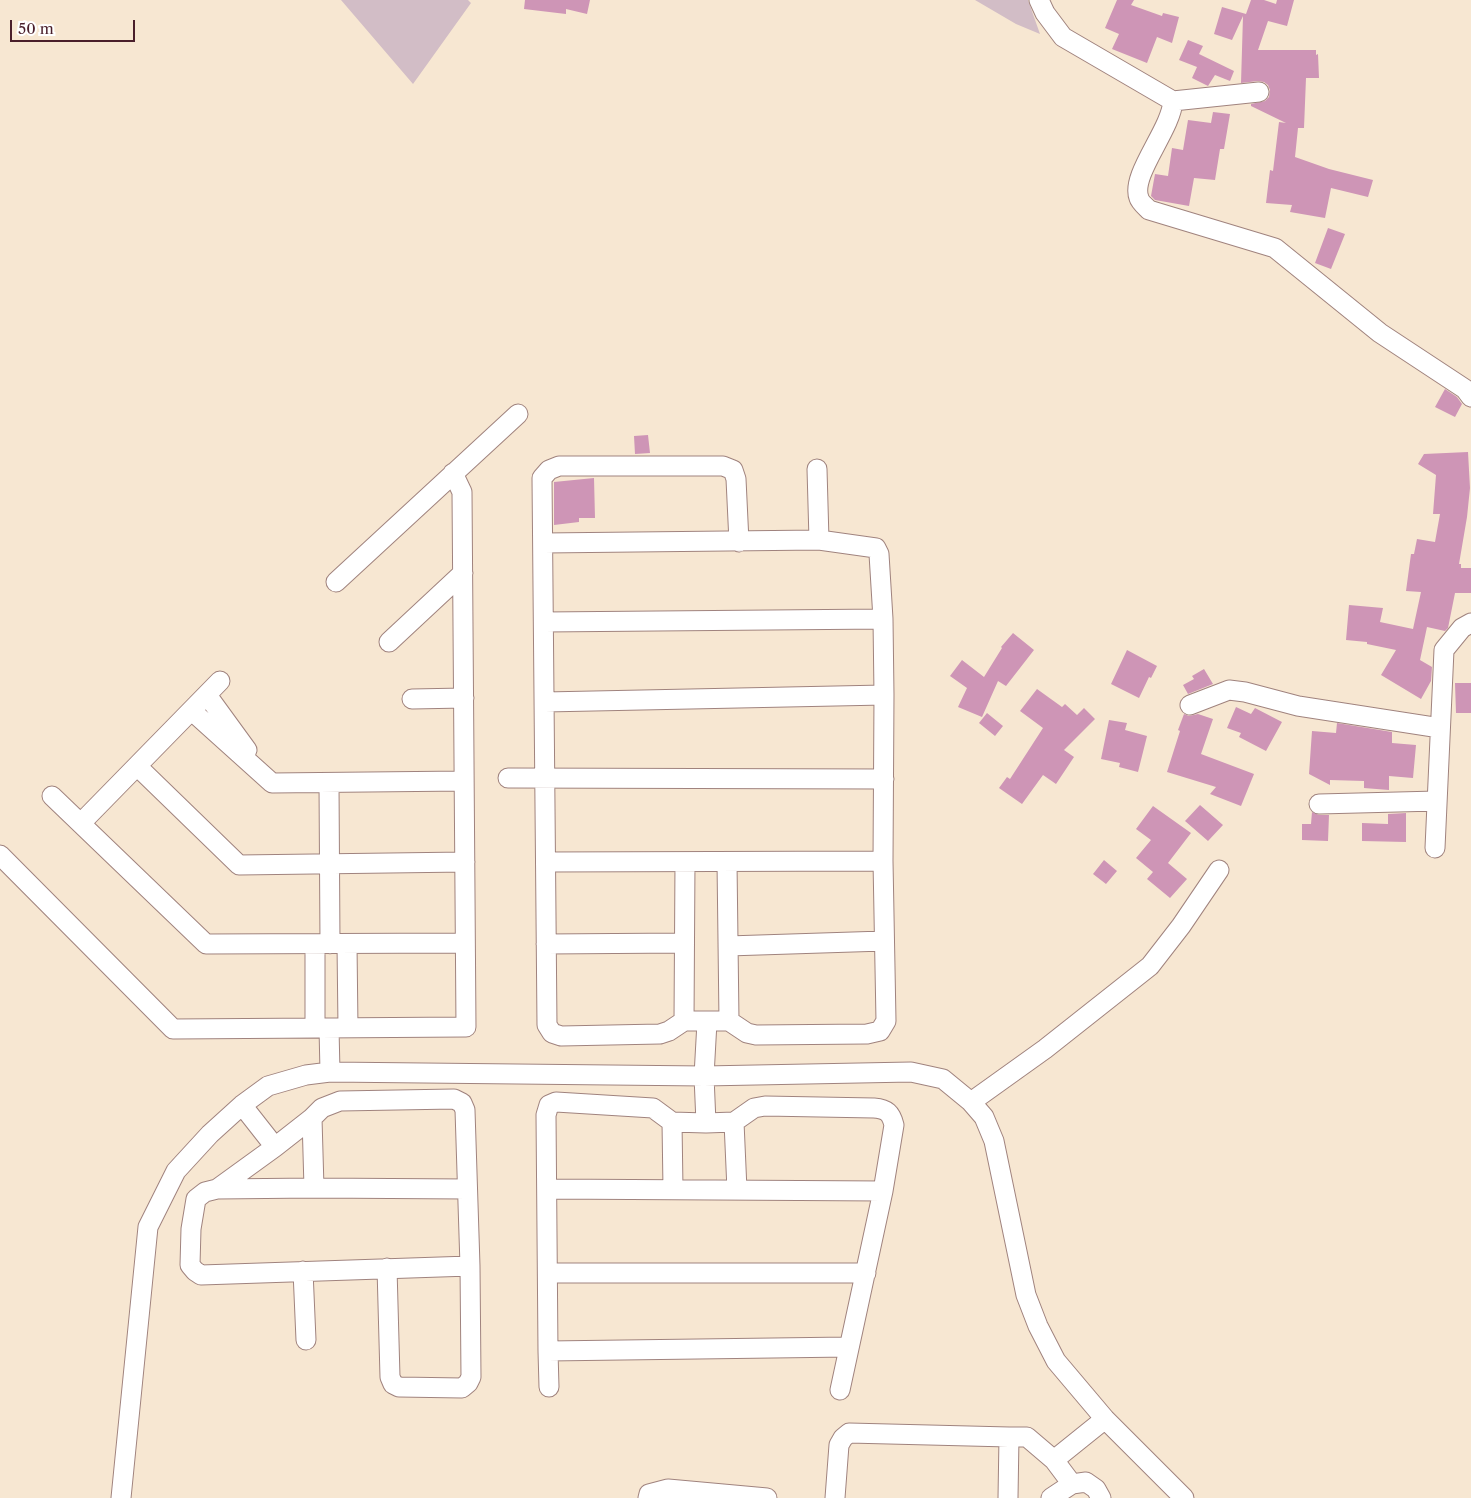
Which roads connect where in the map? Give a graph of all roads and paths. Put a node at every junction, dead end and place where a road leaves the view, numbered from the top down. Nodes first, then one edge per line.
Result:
1 (1039, 0) edge
2 (1259, 92) dead end
3 (1173, 101) junction
4 (1471, 398) edge
5 (518, 414) dead end
6 (818, 469) dead end
7 (453, 473) junction
8 (819, 540) junction
9 (739, 542) junction
10 (544, 543) junction
11 (463, 573) junction
12 (336, 582) dead end
13 (883, 619) junction
14 (544, 622) junction
15 (1471, 623) edge
16 (389, 642) dead end
17 (220, 681) dead end
18 (207, 695) junction
19 (884, 695) junction
20 (464, 698) junction
21 (412, 699) dead end
22 (545, 702) junction
23 (1190, 704) dead end
24 (192, 710) junction
25 (1440, 728) junction
26 (137, 766) junction
27 (508, 778) dead end
28 (545, 779) junction
29 (884, 779) junction
30 (464, 781) junction
31 (272, 783) junction
32 (329, 783) junction
33 (52, 796) dead end
34 (1437, 801) junction
35 (1319, 804) dead end
36 (81, 823) junction
37 (1435, 848) dead end
38 (0, 854) edge
39 (882, 861) junction
40 (465, 862) junction
41 (546, 862) junction
42 (685, 862) junction
43 (727, 862) junction
44 (330, 864) junction
45 (1219, 870) dead end
46 (884, 941) junction
47 (465, 943) junction
48 (684, 943) junction
49 (331, 944) junction
50 (546, 944) junction
51 (728, 946) junction
52 (684, 1021) junction
53 (729, 1021) junction
54 (706, 1022) junction
55 (331, 1028) junction
56 (330, 1072) junction
57 (704, 1076) junction
58 (971, 1102) junction
59 (242, 1105) junction
60 (312, 1118) junction
61 (672, 1122) junction
62 (734, 1122) junction
63 (706, 1123) junction
64 (275, 1147) junction
65 (314, 1188) junction
66 (217, 1189) junction
67 (467, 1189) junction
68 (547, 1189) junction
69 (673, 1190) junction
70 (737, 1190) junction
71 (883, 1191) junction
72 (470, 1266) junction
73 (387, 1268) junction
74 (303, 1271) junction
75 (548, 1273) junction
76 (866, 1273) junction
77 (306, 1340) dead end
78 (848, 1347) junction
79 (548, 1351) junction
80 (550, 1387) dead end
81 (840, 1390) dead end
82 (1105, 1419) junction
83 (1009, 1437) junction
84 (1054, 1460) junction
85 (1072, 1484) junction
86 (120, 1498) edge
87 (648, 1498) edge
88 (767, 1498) edge
89 (835, 1498) edge
90 (1008, 1498) edge
91 (1051, 1498) edge
92 (1101, 1498) edge
93 (1184, 1498) edge

1 - 3 street
2 - 3 street
3 - 4 street
5 - 7 street
6 - 8 street
7 - 11 street
7 - 12 street
8 - 9 street
8 - 13 street
9 - 10 street
9 - 10 street
10 - 14 street
11 - 16 street
11 - 20 street
13 - 14 street
13 - 19 street
14 - 22 street
15 - 25 street
17 - 18 street
18 - 24 street
18 - 31 street
19 - 22 street
19 - 29 street
20 - 21 street
20 - 30 street
22 - 28 street
23 - 25 street
24 - 26 street
24 - 31 street
25 - 34 street
26 - 36 street
26 - 44 street
27 - 28 street
28 - 29 street
28 - 41 street
29 - 39 street
30 - 32 street
30 - 40 street
31 - 32 street
32 - 44 street
33 - 36 street
34 - 35 street
34 - 37 street
36 - 49 street
38 - 55 street
39 - 43 street
39 - 46 street
40 - 44 street
40 - 47 street
41 - 42 street
41 - 50 street
42 - 43 street
42 - 48 street
43 - 51 street
44 - 49 street
45 - 58 street
46 - 51 street
46 - 53 street
47 - 49 street
47 - 55 street
48 - 50 street
48 - 52 street
49 - 55 street
49 - 55 street
50 - 52 street
51 - 53 street
52 - 54 street
53 - 54 street
54 - 57 street
55 - 56 street
56 - 57 street
56 - 59 street
57 - 58 street
57 - 63 street
58 - 82 street
59 - 64 street
59 - 86 street
60 - 64 street
60 - 65 street
60 - 67 street
61 - 63 street
61 - 68 street
61 - 69 street
62 - 63 street
62 - 70 street
62 - 71 street
64 - 66 street
65 - 66 street
65 - 67 street
66 - 74 street
67 - 72 street
68 - 69 street
68 - 75 street
69 - 70 street
70 - 71 street
71 - 76 street
72 - 73 street
72 - 73 street
73 - 74 street
74 - 77 street
75 - 76 street
75 - 79 street
76 - 78 street
78 - 79 street
78 - 81 street
79 - 80 street
82 - 84 street
82 - 93 street
83 - 84 street
83 - 89 street
83 - 90 street
84 - 85 street
85 - 91 street
85 - 92 street
87 - 88 street

